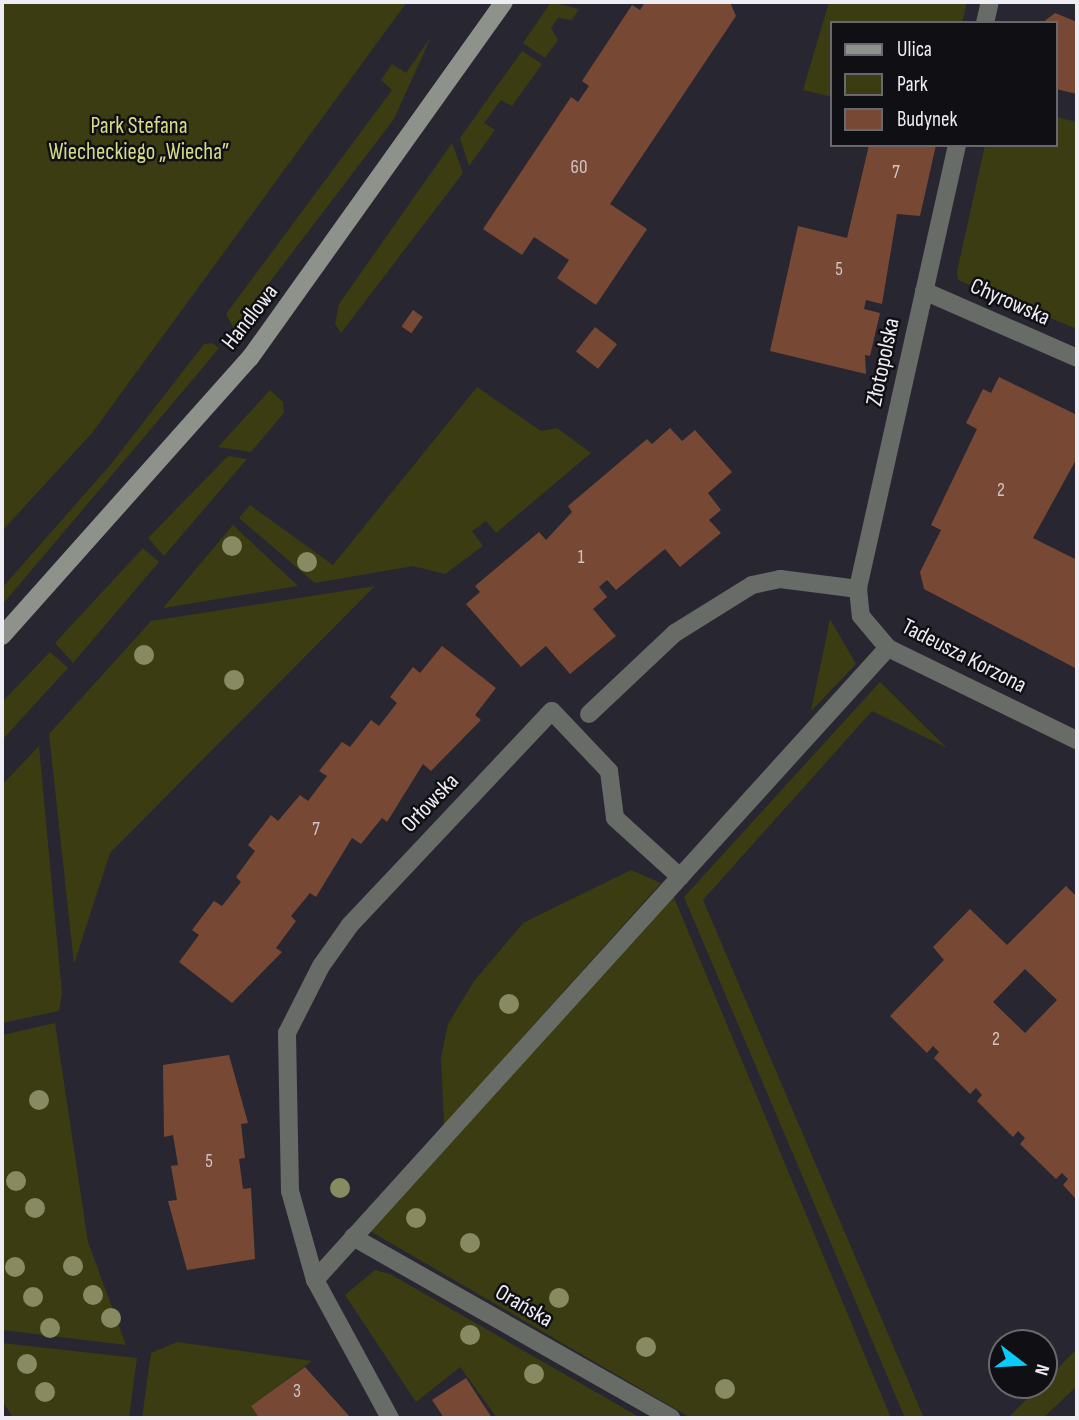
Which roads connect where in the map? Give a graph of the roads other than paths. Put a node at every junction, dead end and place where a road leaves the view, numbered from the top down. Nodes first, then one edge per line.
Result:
1 (503, 2) edge
2 (990, 2) edge
3 (985, 21) edge
4 (957, 147) edge
5 (924, 291) junction
6 (1077, 358) edge
7 (858, 589) junction
8 (2, 636) edge
9 (888, 648) junction
10 (589, 714) dead end
11 (1077, 740) edge
12 (680, 877) junction
13 (353, 1237) junction
14 (315, 1280) junction
15 (390, 1418) edge
16 (671, 1418) edge

1 - 8 street, Handlowa
2 - 3 street
4 - 5 street, Złotopolska
5 - 6 street, Chyrowska
5 - 7 street, Złotopolska
7 - 9 street, Tadeusza Korzona
7 - 10 street
9 - 11 street, Tadeusza Korzona
9 - 12 street
12 - 13 street
12 - 14 street, Orłowska
13 - 14 street
13 - 16 street, Orańska
14 - 15 street, Orłowska

